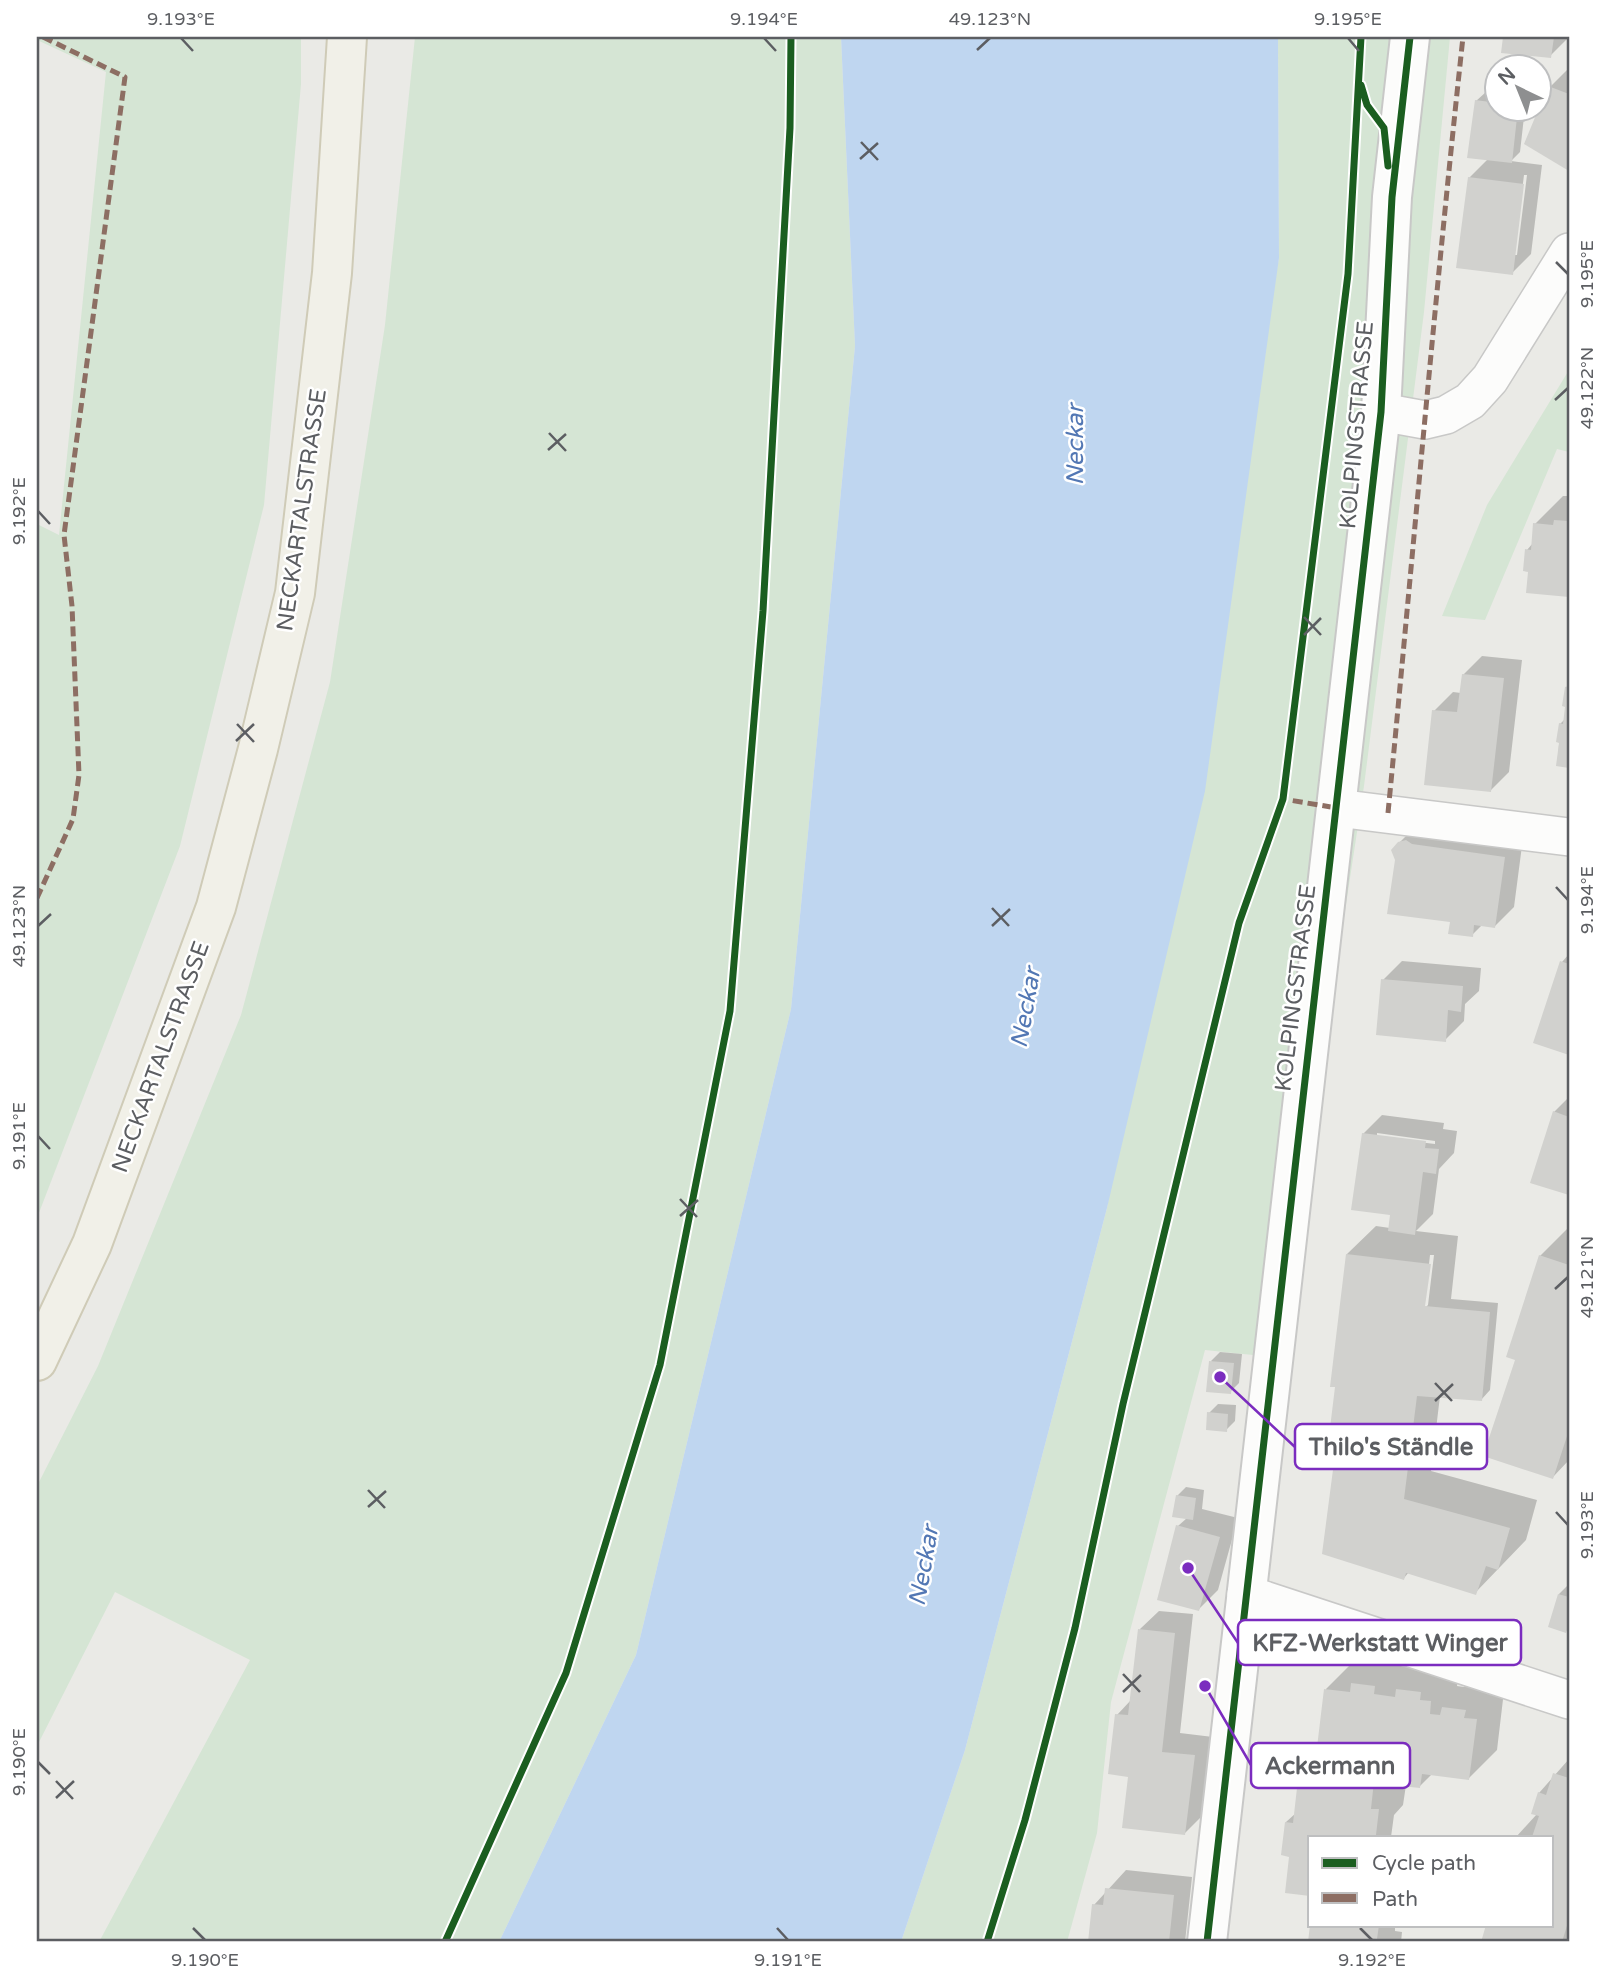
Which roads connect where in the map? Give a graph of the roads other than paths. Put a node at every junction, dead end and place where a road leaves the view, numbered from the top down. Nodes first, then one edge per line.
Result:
1 (347, 37) edge
2 (1410, 37) edge
3 (1569, 252) edge
4 (1381, 412) junction
5 (1337, 808) junction
6 (1569, 837) edge
7 (37, 1361) edge
8 (1246, 1594) junction
9 (1569, 1700) edge
10 (1207, 1942) edge

1 - 7 main road, NECKARTALSTRASSE
2 - 4 street, KOLPINGSTRASSE
3 - 4 street
4 - 5 street, KOLPINGSTRASSE
5 - 6 street
5 - 8 street, KOLPINGSTRASSE
8 - 9 street
8 - 10 street, KOLPINGSTRASSE

